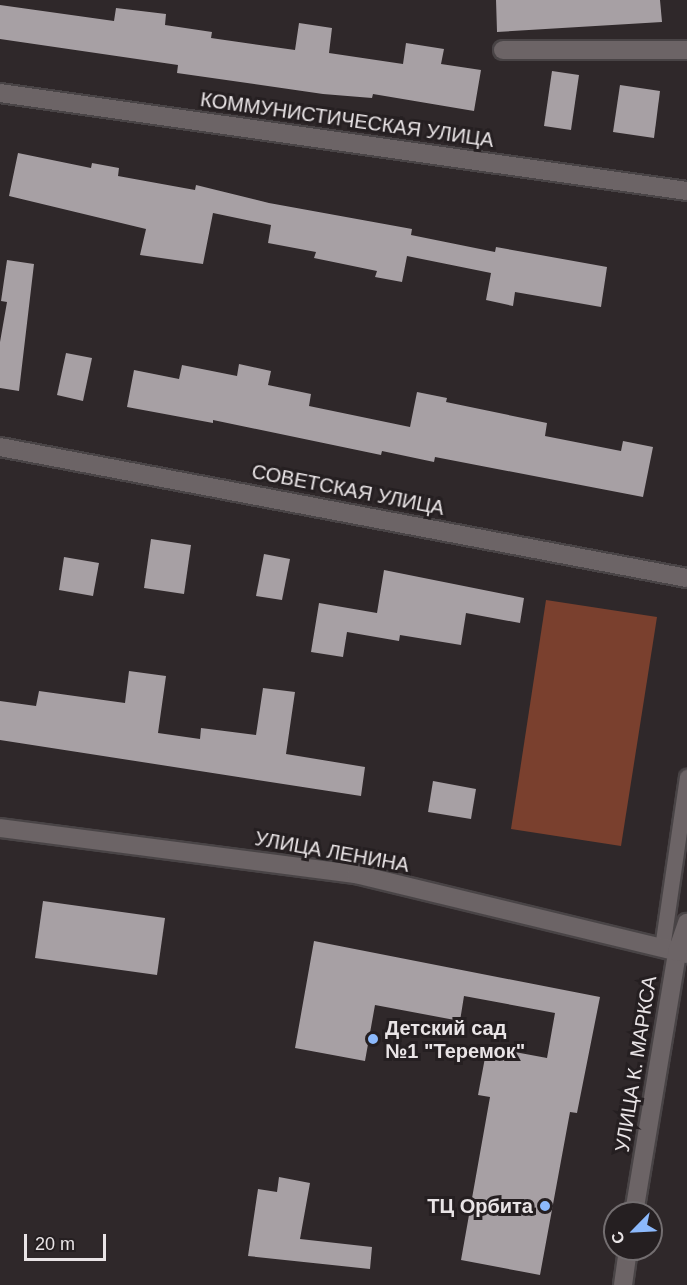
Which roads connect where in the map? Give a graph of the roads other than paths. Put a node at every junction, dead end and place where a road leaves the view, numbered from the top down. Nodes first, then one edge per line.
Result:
1 (503, 50) dead end
2 (687, 50) edge
3 (0, 93) edge
4 (687, 191) edge
5 (0, 447) edge
6 (685, 580) edge
7 (687, 777) edge
8 (0, 828) edge
9 (687, 923) edge
10 (675, 951) edge
11 (636, 1201) edge
12 (626, 1261) edge
13 (622, 1285) edge

1 - 2 street
3 - 4 street, КОММУНИСТИЧЕСКАЯ УЛИЦА
5 - 6 street, СОВЕТСКАЯ УЛИЦА
7 - 10 lane
8 - 10 street, УЛИЦА ЛЕНИНА
9 - 10 street, УЛИЦА К. МАРКСА
10 - 11 street, УЛИЦА К. МАРКСА
12 - 13 street

